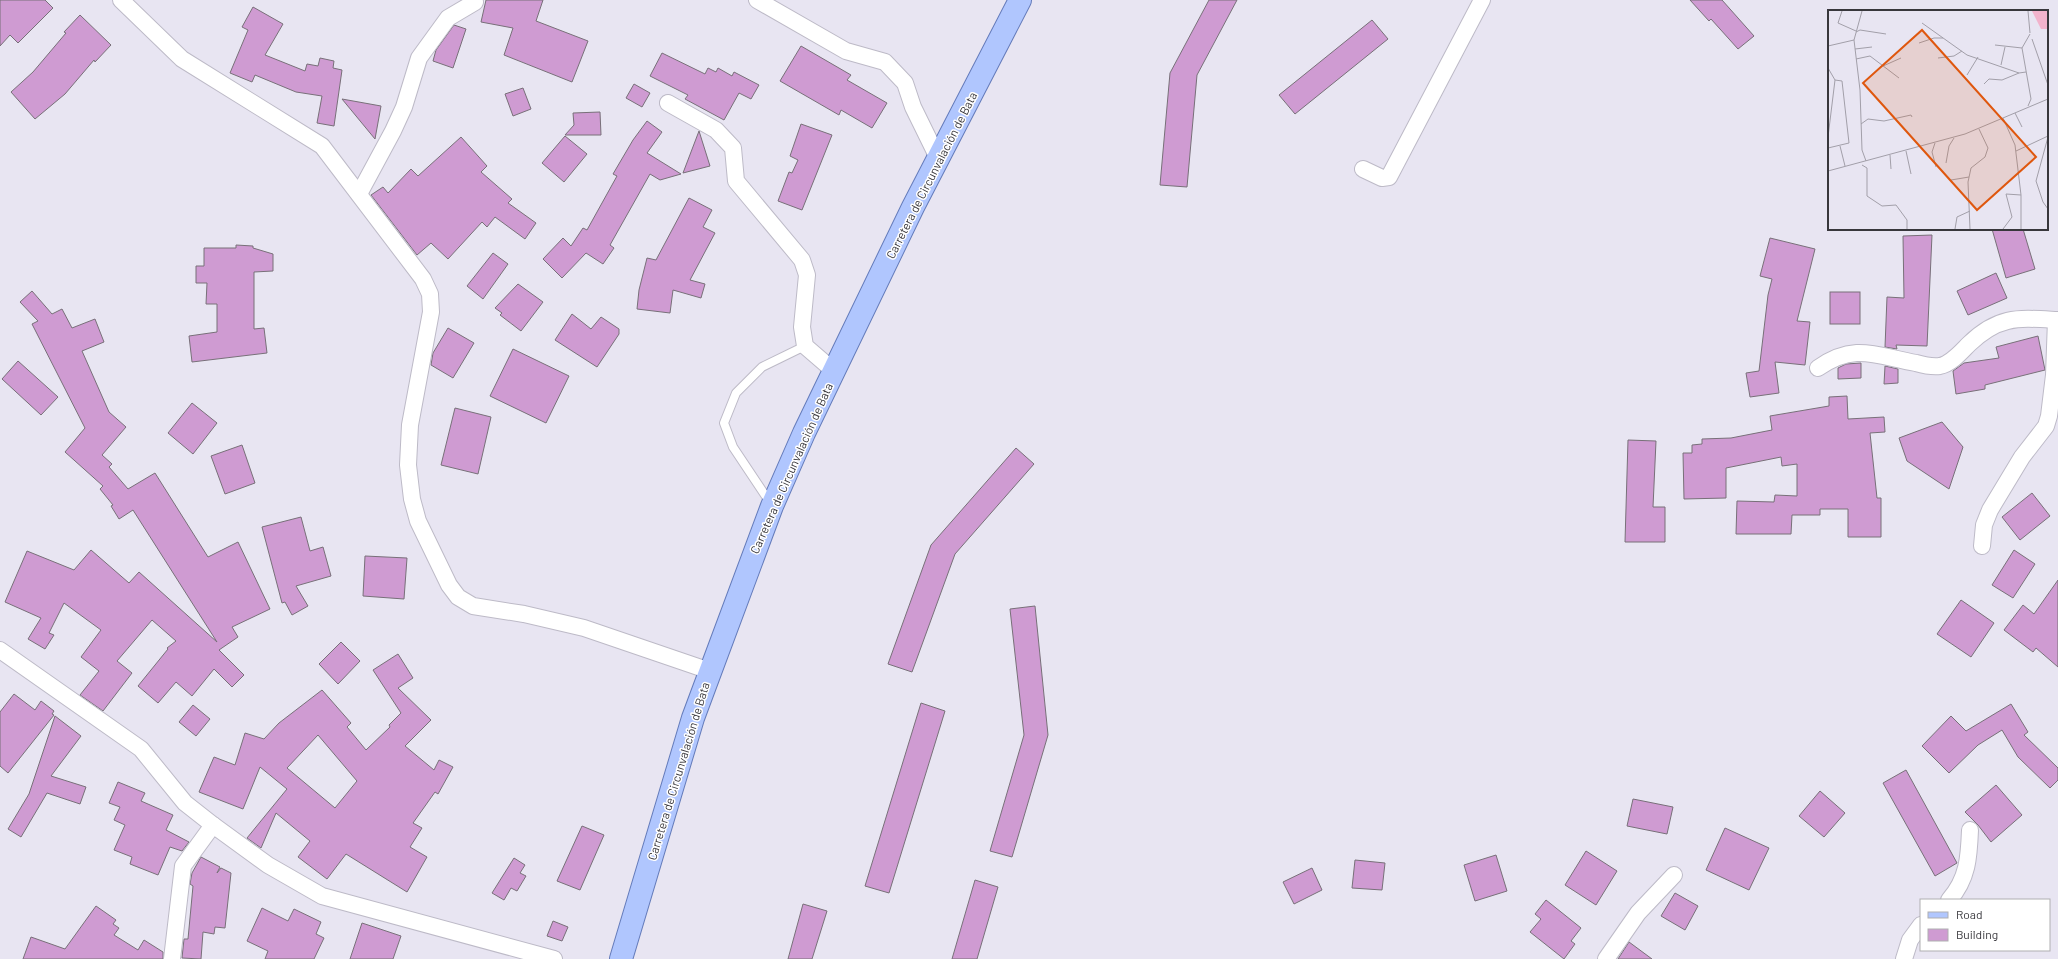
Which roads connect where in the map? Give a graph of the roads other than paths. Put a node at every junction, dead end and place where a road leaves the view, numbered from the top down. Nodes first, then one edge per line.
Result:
1 (121, 0) edge
2 (757, 0) edge
3 (1020, 0) edge
4 (1482, 0) edge
5 (475, 2) dead end
6 (668, 103) dead end
7 (938, 158) junction
8 (1363, 169) dead end
9 (359, 194) junction
10 (2057, 320) edge
11 (805, 346) junction
12 (1818, 368) dead end
13 (834, 371) junction
14 (772, 506) junction
15 (1982, 546) dead end
16 (0, 650) edge
17 (710, 671) junction
18 (214, 825) junction
19 (1970, 830) dead end
20 (1674, 875) dead end
21 (1950, 899) edge
22 (1920, 926) edge
23 (172, 959) edge
24 (554, 959) edge
25 (620, 959) edge
26 (1606, 959) edge
27 (1904, 959) edge

1 - 9 street
2 - 7 street
3 - 7 main road, Carretera de Circunvalación de Bata
4 - 8 street
5 - 9 street
6 - 11 street
7 - 13 main road, Carretera de Circunvalación de Bata
9 - 17 street
10 - 12 street
10 - 15 street
11 - 13 street
11 - 14 lane
13 - 14 main road, Carretera de Circunvalación de Bata
14 - 17 main road, Carretera de Circunvalación de Bata
16 - 18 street
17 - 25 main road, Carretera de Circunvalación de Bata
18 - 23 street
18 - 24 street
19 - 21 street
20 - 26 street
22 - 27 street

